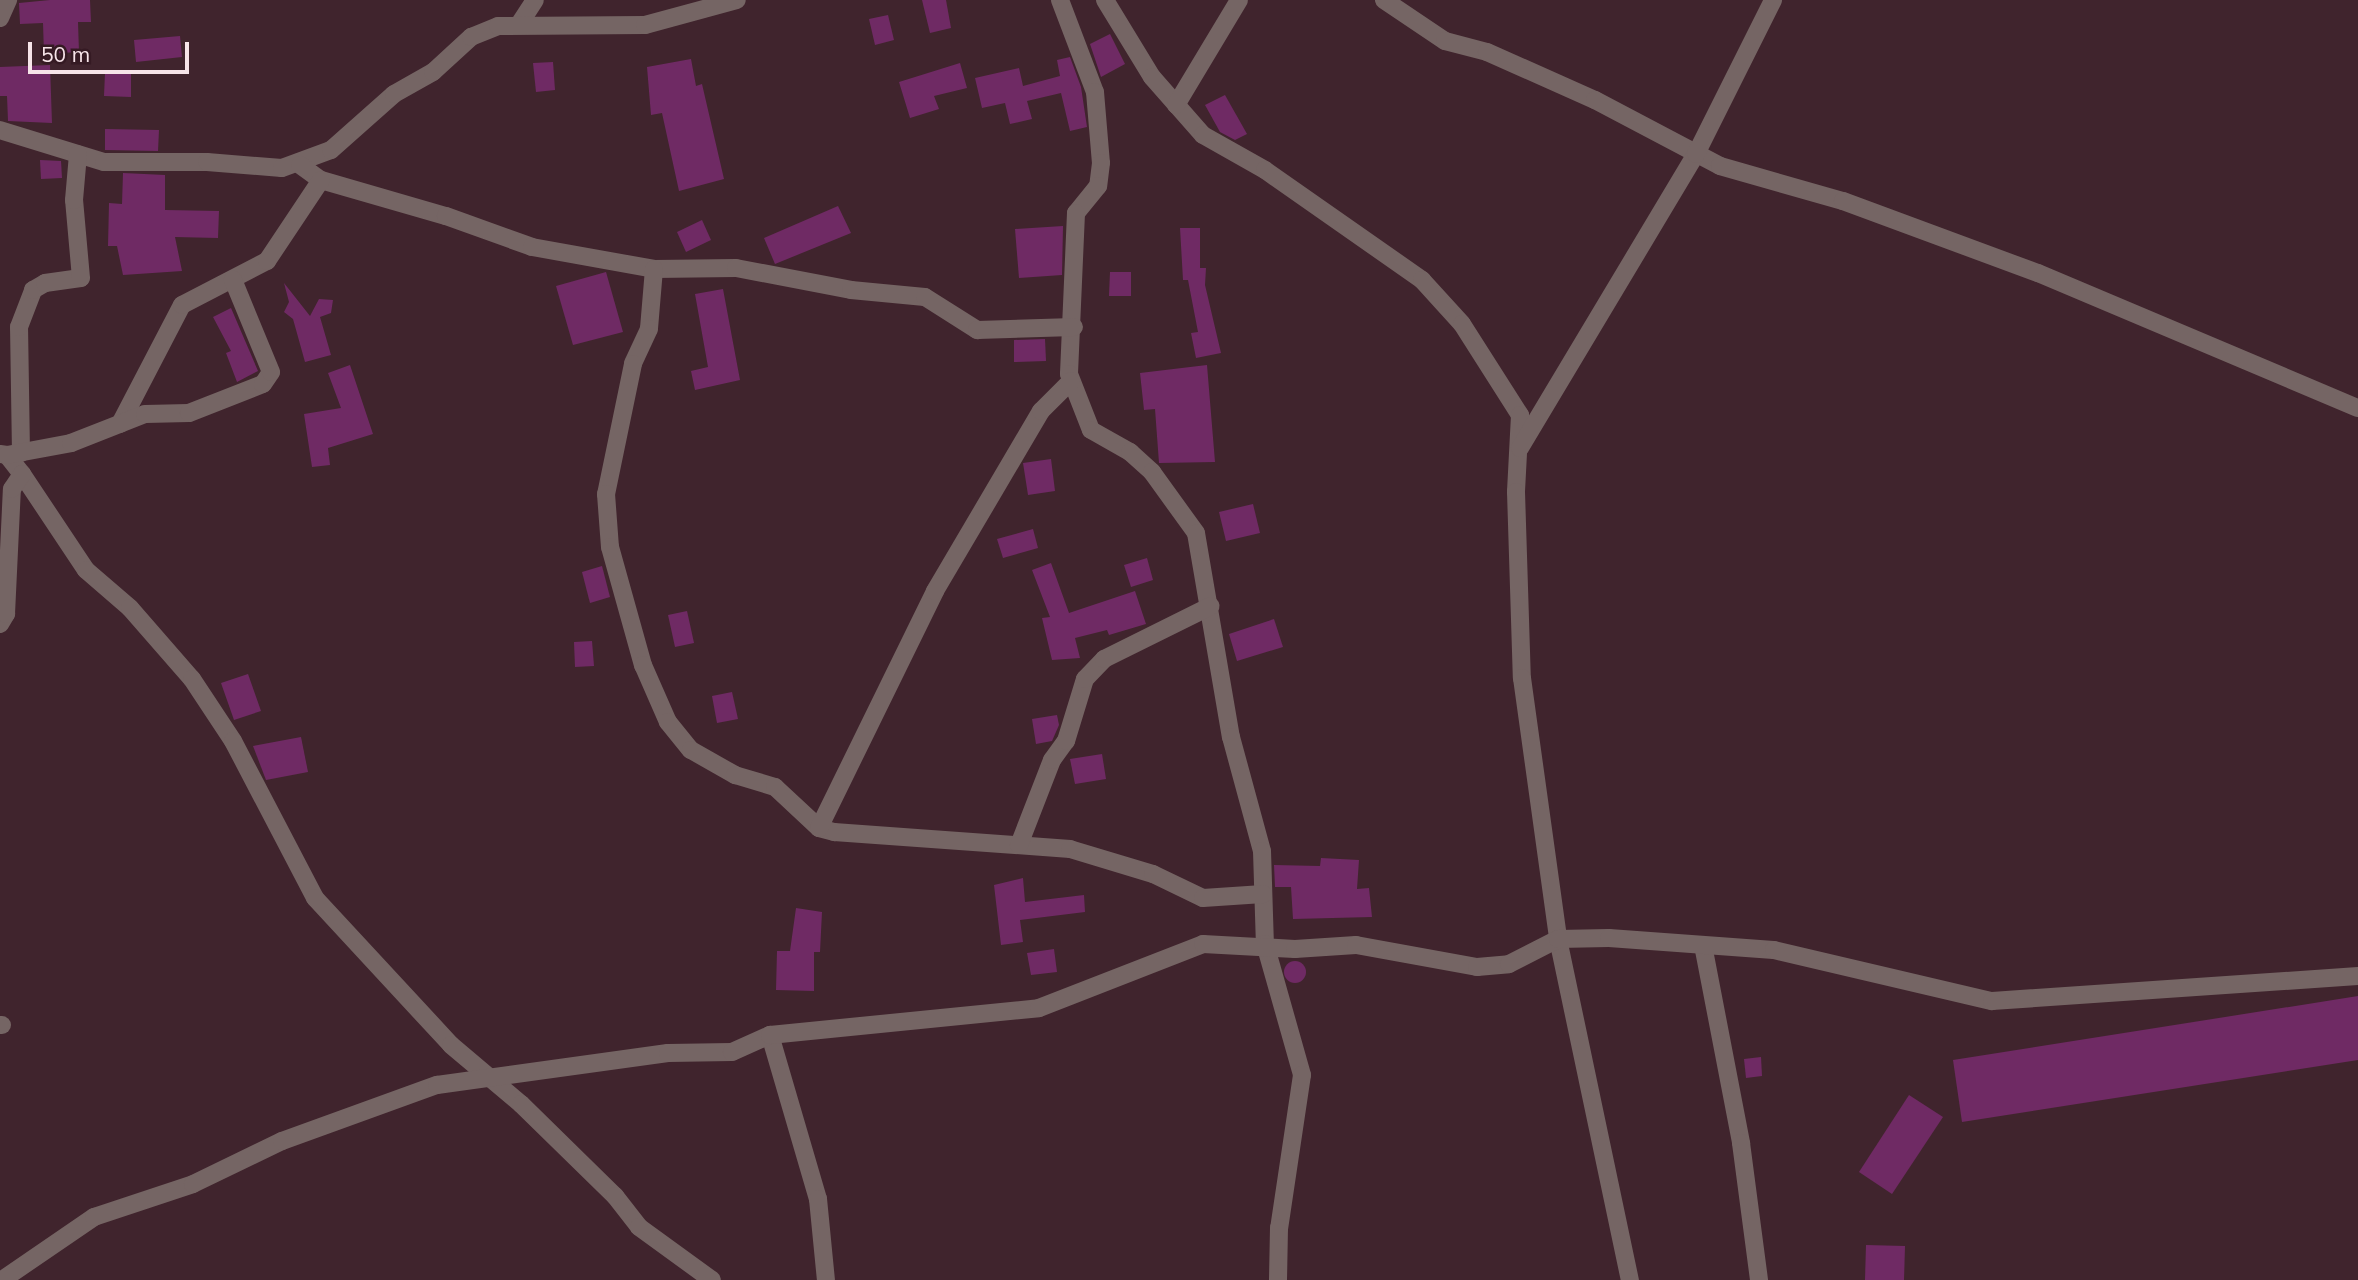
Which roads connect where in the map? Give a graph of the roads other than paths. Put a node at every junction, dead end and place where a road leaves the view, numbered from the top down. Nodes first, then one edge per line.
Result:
1 (8, 0) edge
2 (535, 0) edge
3 (737, 0) edge
4 (1060, 0) edge
5 (1105, 0) edge
6 (1239, 0) edge
7 (1384, 0) edge
8 (1773, 0) edge
9 (0, 18) edge
10 (520, 23) junction
11 (1176, 105) junction
12 (0, 130) edge
13 (78, 154) junction
14 (1696, 154) junction
15 (300, 165) junction
16 (321, 180) junction
17 (654, 269) junction
18 (233, 279) junction
19 (1074, 327) junction
20 (1072, 381) junction
21 (2358, 408) edge
22 (120, 424) junction
23 (1518, 450) junction
24 (9, 454) edge
25 (22, 474) junction
26 (1211, 606) junction
27 (0, 624) edge
28 (819, 828) junction
29 (1019, 845) junction
30 (1263, 894) junction
31 (1558, 939) junction
32 (1265, 944) junction
33 (1703, 945) junction
34 (2358, 976) edge
35 (770, 1035) junction
36 (490, 1079) junction
37 (2, 1280) edge
38 (712, 1280) edge
39 (826, 1280) edge
40 (1278, 1280) edge
41 (1630, 1280) edge
42 (1759, 1280) edge

1 - 9 street
2 - 10 street
3 - 10 street
4 - 19 street
5 - 11 street
6 - 11 street
7 - 14 street
8 - 14 street
10 - 15 street
11 - 23 street
12 - 13 street
13 - 15 street
13 - 24 street
14 - 21 street
14 - 23 street
15 - 16 street
16 - 17 street
16 - 18 street
17 - 19 street
17 - 28 street
18 - 22 street
18 - 22 street
19 - 20 street
20 - 26 street
20 - 28 street
22 - 24 street
23 - 31 street
24 - 25 street
25 - 27 street
25 - 36 street
26 - 29 street
26 - 30 street
28 - 29 street
29 - 30 street
30 - 32 street
31 - 32 street
31 - 33 street
31 - 41 street
32 - 35 street
32 - 40 street
33 - 34 street
33 - 42 street
35 - 36 street
35 - 39 street
36 - 37 street
36 - 38 street

